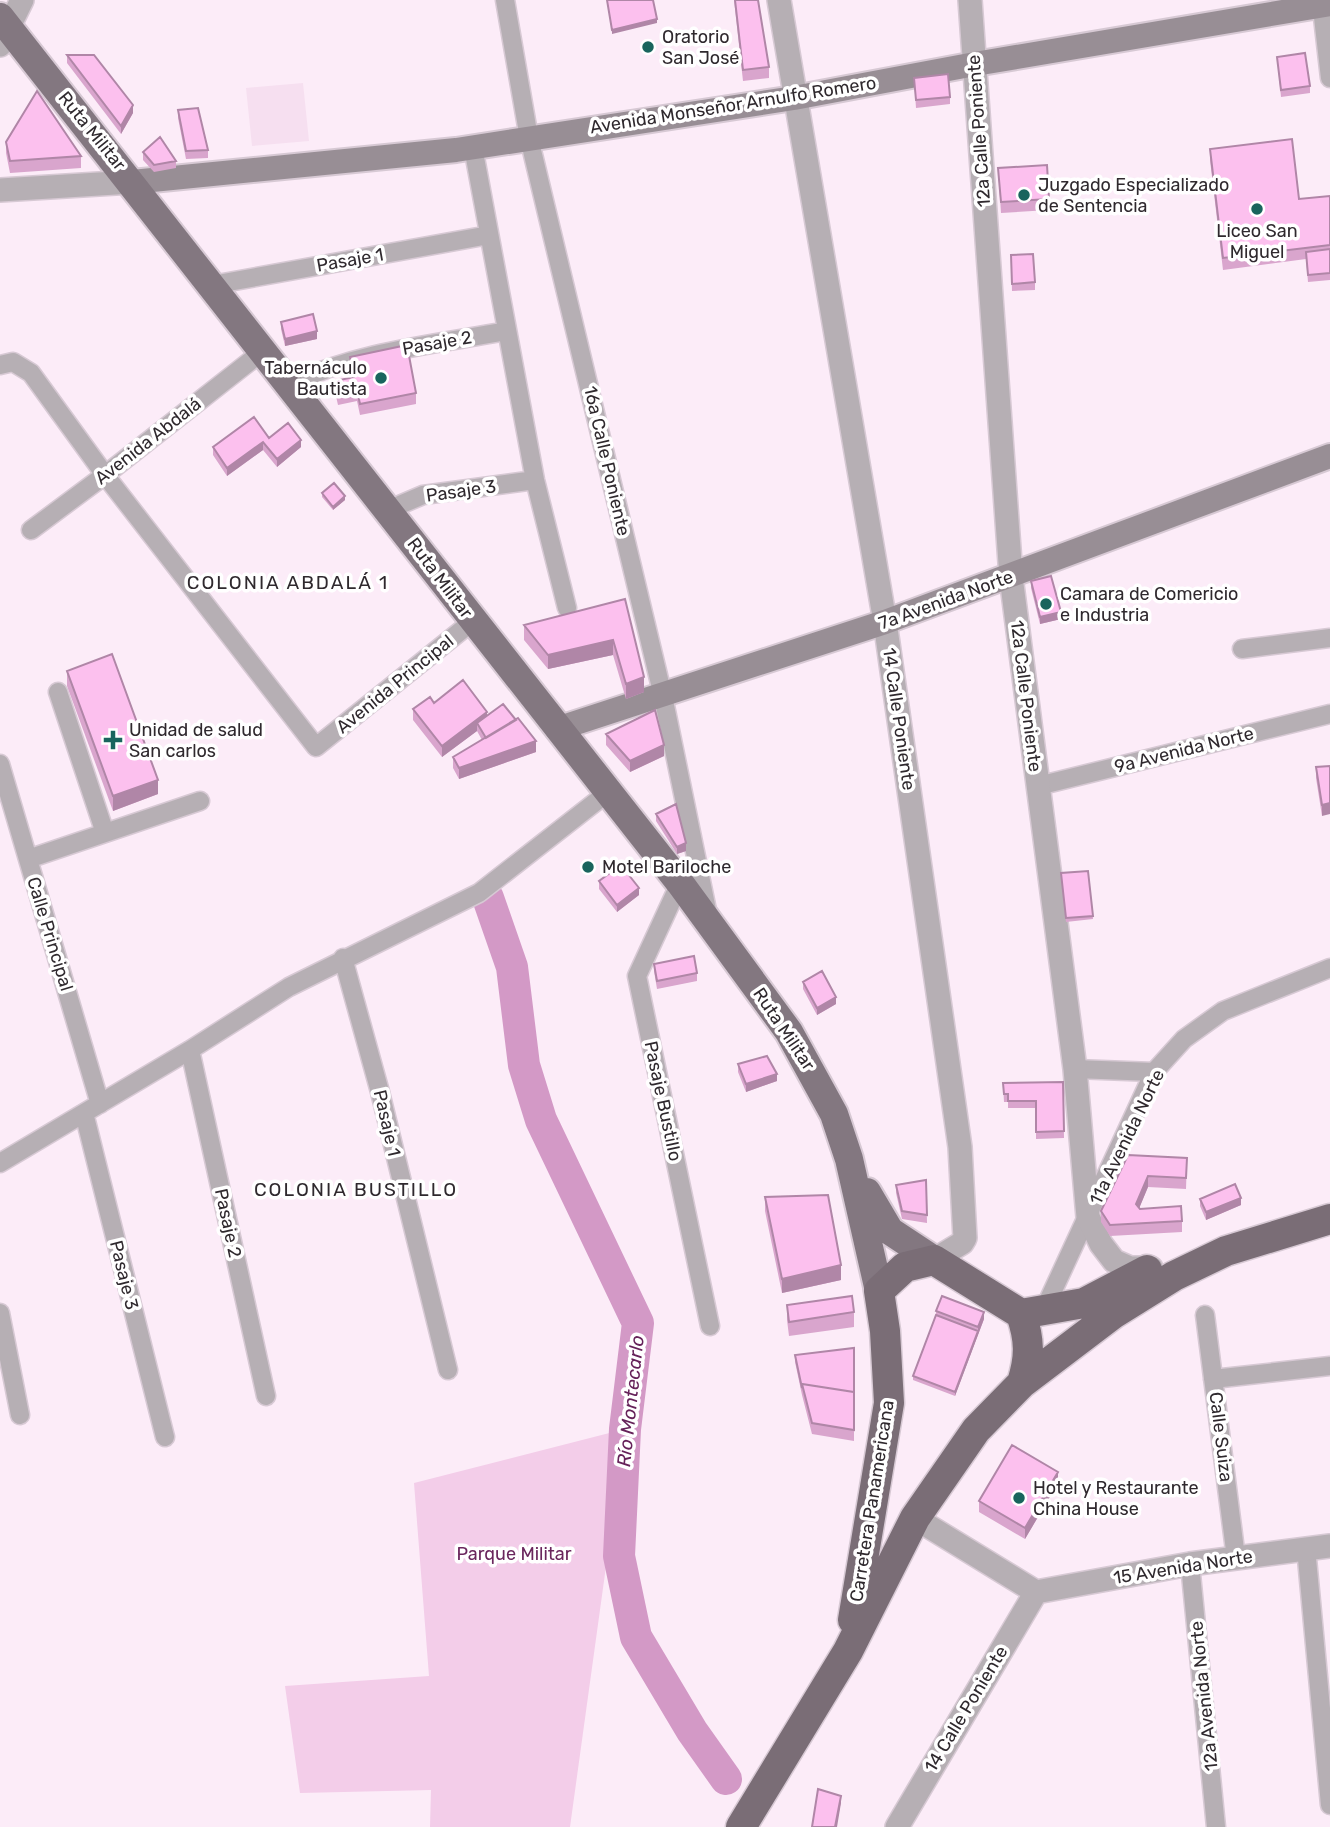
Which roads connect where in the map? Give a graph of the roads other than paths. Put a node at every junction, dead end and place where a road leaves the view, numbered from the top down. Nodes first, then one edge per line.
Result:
1 (22, 0) edge
2 (505, 0) edge
3 (779, 0) edge
4 (970, 0) edge
5 (1324, 3) edge
6 (3, 30) edge
7 (975, 64) junction
8 (1330, 78) edge
9 (794, 98) junction
10 (529, 138) junction
11 (472, 147) junction
12 (132, 182) junction
13 (0, 190) edge
14 (489, 235) junction
15 (212, 285) junction
16 (507, 331) junction
17 (263, 351) junction
18 (0, 365) edge
19 (289, 384) junction
20 (1330, 456) edge
21 (106, 475) junction
22 (535, 481) junction
23 (388, 510) junction
24 (31, 530) dead end
25 (1011, 577) junction
26 (567, 608) dead end
27 (473, 621) junction
28 (885, 622) junction
29 (1330, 638) edge
30 (1242, 649) dead end
31 (58, 692) dead end
32 (663, 696) junction
33 (1330, 713) edge
34 (557, 729) junction
35 (0, 764) edge
36 (1038, 786) junction
37 (607, 793) junction
38 (200, 801) dead end
39 (105, 833) junction
40 (28, 859) junction
41 (680, 883) junction
42 (709, 922) junction
43 (343, 958) junction
44 (1330, 968) edge
45 (190, 1050) junction
46 (1075, 1069) junction
47 (1154, 1072) junction
48 (100, 1104) junction
49 (84, 1114) junction
50 (849, 1159) junction
51 (0, 1163) edge
52 (1330, 1204) edge
53 (1088, 1217) junction
54 (1330, 1219) edge
55 (934, 1260) junction
56 (1151, 1268) junction
57 (879, 1291) junction
58 (0, 1313) edge
59 (1032, 1313) junction
60 (1205, 1315) dead end
61 (710, 1326) dead end
62 (1330, 1366) edge
63 (448, 1370) dead end
64 (1213, 1380) junction
65 (1022, 1383) junction
66 (266, 1396) dead end
67 (20, 1415) dead end
68 (165, 1437) dead end
69 (875, 1494) junction
70 (915, 1518) junction
71 (1330, 1546) edge
72 (1306, 1548) junction
73 (1236, 1558) junction
74 (1190, 1564) junction
75 (1036, 1592) junction
76 (848, 1651) junction
77 (1330, 1805) edge
78 (741, 1827) edge
79 (897, 1827) edge
80 (1216, 1827) edge

1 - 6 street
2 - 10 street, 16a Calle Poniente
3 - 9 street, 14 Calle Poniente
4 - 7 street, 12a Calle Poniente
5 - 7 main road, Avenida Monseñor Arnulfo Romero
5 - 8 street
6 - 12 main road, Ruta Militar
7 - 9 main road, Avenida Monseñor Arnulfo Romero
7 - 25 street, 12a Calle Poniente
9 - 10 main road, Avenida Monseñor Arnulfo Romero
9 - 28 street, 14 Calle Poniente
10 - 11 main road, Avenida Monseñor Arnulfo Romero
10 - 32 street, 16a Calle Poniente
11 - 12 main road, Avenida Monseñor Arnulfo Romero
11 - 14 street
12 - 13 street
12 - 15 main road, Ruta Militar
14 - 15 street, Pasaje 1
14 - 16 street
15 - 17 main road, Ruta Militar
16 - 19 street, Pasaje 2
16 - 22 street
17 - 19 main road, Ruta Militar
17 - 21 street, Avenida Abdalá
18 - 21 street
19 - 23 main road, Ruta Militar
20 - 25 main road, 7a Avenida Norte
21 - 24 street, Avenida Abdalá
21 - 27 street, Avenida Principal
22 - 23 street, Pasaje 3
22 - 26 street
23 - 27 main road, Ruta Militar
25 - 28 main road, 7a Avenida Norte
25 - 36 street, 12a Calle Poniente
27 - 34 main road, Ruta Militar
28 - 32 main road, 7a Avenida Norte
28 - 55 street, 14 Calle Poniente
29 - 30 street
31 - 39 street
32 - 34 main road, 7a Avenida Norte
32 - 42 street, 16a Calle Poniente
33 - 36 street, 9a Avenida Norte
34 - 37 main road, Ruta Militar
35 - 40 street, Calle Principal
36 - 46 street, 12a Calle Poniente
37 - 41 main road, Ruta Militar
37 - 43 street
38 - 39 street
39 - 40 street
40 - 48 street, Calle Principal
41 - 42 main road, Ruta Militar
41 - 61 street, Pasaje Bustillo
42 - 50 main road, Ruta Militar
43 - 45 street
43 - 63 street, Pasaje 1
44 - 47 street, 11a Avenida Norte
45 - 48 street
45 - 66 street, Pasaje 2
46 - 47 street
46 - 53 street, 12a Calle Poniente
47 - 53 street, 11a Avenida Norte
48 - 49 street
49 - 51 street
49 - 68 street, Pasaje 3
50 - 55 main road, Ruta Militar
50 - 57 main road, Ruta Militar
52 - 56 highway
53 - 56 street, 12a Calle Poniente
53 - 59 street, 11a Avenida Norte
54 - 65 highway, Carretera Panamericana
55 - 57 highway
55 - 59 highway
56 - 59 highway
57 - 69 highway, Carretera Panamericana
58 - 67 street
59 - 65 highway
60 - 64 street, Calle Suiza
62 - 64 street
64 - 73 street, Calle Suiza
65 - 70 highway, Carretera Panamericana
69 - 70 highway
69 - 76 highway, Carretera Panamericana
70 - 75 street
70 - 76 highway, Carretera Panamericana
71 - 72 street, 15 Avenida Norte
72 - 73 street, 15 Avenida Norte
72 - 77 street
73 - 74 street, 15 Avenida Norte
74 - 75 street, 15 Avenida Norte
74 - 80 street, 12a Avenida Norte
75 - 79 street, 14 Calle Poniente
76 - 78 highway, Carretera Panamericana

